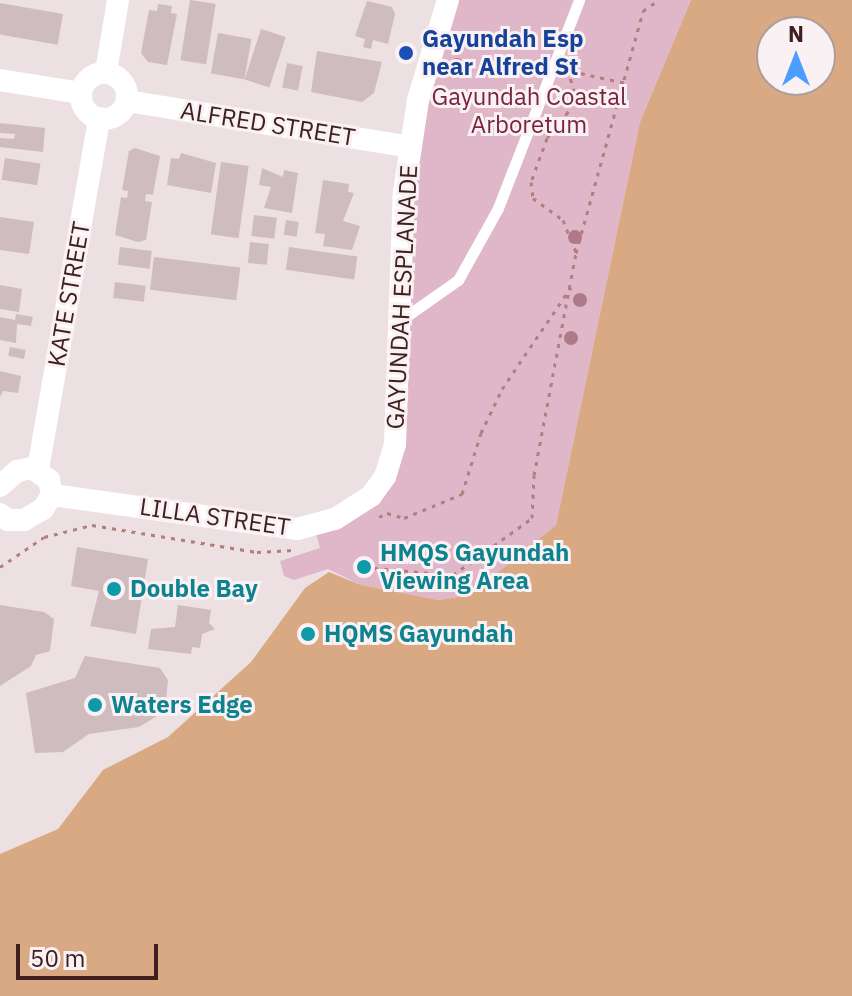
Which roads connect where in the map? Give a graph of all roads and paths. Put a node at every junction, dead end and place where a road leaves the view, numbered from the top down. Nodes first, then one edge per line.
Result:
1 (118, 0) edge
2 (448, 0) edge
3 (579, 0) edge
4 (659, 0) edge
5 (559, 51) junction
6 (569, 71) junction
7 (106, 72) junction
8 (0, 80) edge
9 (626, 83) junction
10 (80, 93) junction
11 (127, 101) junction
12 (99, 118) junction
13 (410, 147) junction
14 (576, 253) junction
15 (571, 287) junction
16 (399, 321) junction
17 (38, 469) junction
18 (0, 486) edge
19 (52, 495) junction
20 (371, 496) joint
21 (376, 519) dead end
22 (3, 521) edge
23 (300, 549) dead end
24 (0, 567) edge
25 (364, 567) dead end

1 - 7 street
2 - 13 street, GAYUNDAH ESPLANADE
3 - 5 lane
4 - 9 path
5 - 6 path
5 - 16 lane
6 - 9 path
6 - 14 path
7 - 10 street
7 - 11 street
8 - 10 street
9 - 14 path
10 - 12 street
11 - 12 street
11 - 13 street, ALFRED STREET
12 - 17 street, KATE STREET
13 - 16 street, GAYUNDAH ESPLANADE
14 - 15 path
15 - 21 path
15 - 25 path
16 - 20 street, GAYUNDAH ESPLANADE
17 - 18 street
17 - 19 street
19 - 20 street, LILLA STREET
19 - 22 street
23 - 24 path

